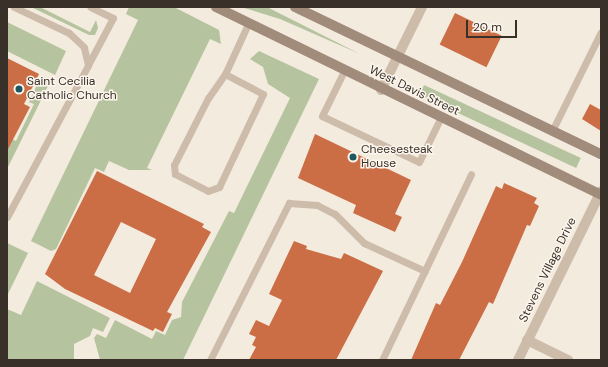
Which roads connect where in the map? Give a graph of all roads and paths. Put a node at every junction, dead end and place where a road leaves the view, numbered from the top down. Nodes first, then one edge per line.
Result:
1 (14, 7) edge
2 (90, 7) edge
3 (216, 7) edge
4 (295, 7) edge
5 (422, 7) edge
6 (248, 24) junction
7 (601, 32) edge
8 (397, 58) junction
9 (88, 65) junction
10 (344, 71) junction
11 (225, 74) junction
12 (381, 90) junction
13 (440, 119) junction
14 (552, 131) junction
15 (601, 154) edge
16 (472, 174) dead end
17 (600, 193) edge
18 (7, 217) edge
19 (425, 271) junction
20 (528, 340) junction
21 (210, 360) edge
22 (382, 360) edge
23 (518, 360) edge
24 (568, 360) edge

1 - 9 lane
2 - 9 lane
3 - 6 main road, West Davis Street
4 - 8 main road, West Davis Street
5 - 8 street
6 - 10 main road, West Davis Street
6 - 11 lane
7 - 14 lane
8 - 12 street
8 - 14 main road, West Davis Street
9 - 18 lane
10 - 12 main road, West Davis Street
10 - 13 lane
11 - 11 lane
12 - 13 main road, West Davis Street
13 - 17 main road, West Davis Street
14 - 15 main road, West Davis Street
16 - 19 lane
17 - 20 street, Stevens Village Drive
19 - 21 lane
19 - 22 lane
20 - 23 street, Stevens Village Drive
20 - 24 street

